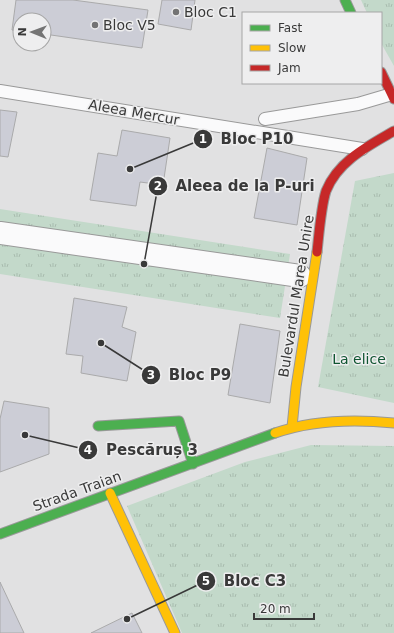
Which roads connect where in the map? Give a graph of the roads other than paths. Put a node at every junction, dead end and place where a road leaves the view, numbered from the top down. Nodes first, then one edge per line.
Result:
1 (345, 0) edge
2 (351, 12) edge
3 (382, 74) edge
4 (0, 91) edge
5 (393, 96) edge
6 (265, 119) dead end
7 (394, 131) edge
8 (362, 149) junction
9 (0, 233) edge
10 (300, 276) dead end
11 (394, 423) edge
12 (98, 426) dead end
13 (292, 427) junction
14 (193, 464) junction
15 (110, 494) junction
16 (0, 534) edge
17 (175, 633) edge

1 - 2 main road
3 - 5 main road
4 - 8 lane, Aleea Mercur
5 - 6 lane
7 - 8 main road, Bulevardul Marea Unire
8 - 13 main road, Bulevardul Marea Unire
9 - 10 street
11 - 13 main road, Strada Traian
12 - 14 main road
13 - 14 main road, Strada Traian
14 - 15 main road, Strada Traian
15 - 16 main road, Strada Traian
15 - 17 main road

